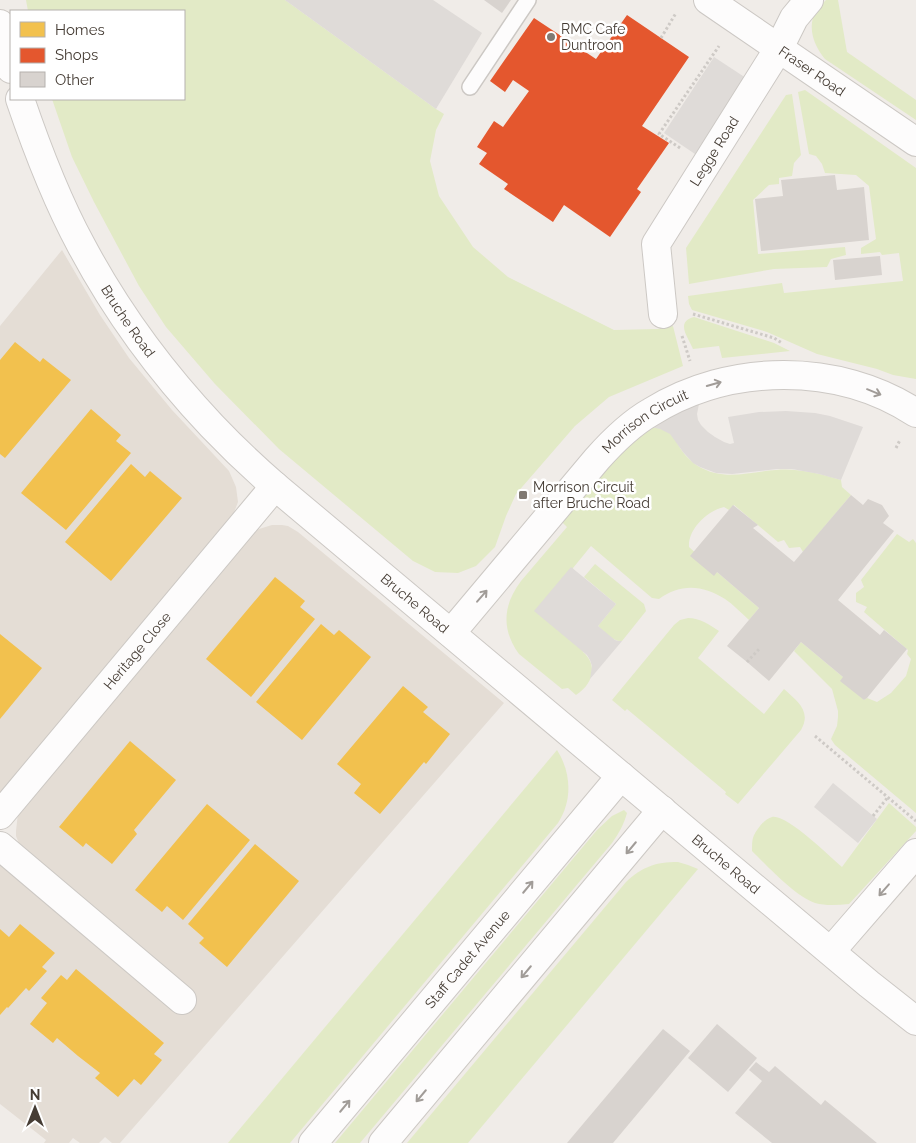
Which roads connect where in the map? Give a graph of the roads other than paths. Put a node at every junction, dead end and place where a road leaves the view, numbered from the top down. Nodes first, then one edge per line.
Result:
1 (528, 0) edge
2 (708, 0) edge
3 (809, 0) edge
4 (0, 24) edge
5 (779, 48) junction
6 (10, 65) edge
7 (470, 87) dead end
8 (20, 100) edge
9 (916, 142) edge
10 (671, 322) road end
11 (916, 413) edge
12 (275, 486) junction
13 (451, 633) junction
14 (621, 776) junction
15 (662, 810) junction
16 (0, 815) edge
17 (0, 846) edge
18 (916, 853) edge
19 (831, 952) junction
20 (182, 1000) dead end
21 (916, 1021) edge
22 (313, 1143) edge
23 (382, 1143) edge

1 - 7 lane
2 - 5 street, Fraser Road
3 - 5 street, Legge Road
4 - 6 street
5 - 9 street, Fraser Road
5 - 10 street, Legge Road
8 - 12 street, Bruche Road
13 -> 11 street, Morrison Circuit
12 - 13 street, Bruche Road
12 - 16 street, Heritage Close
13 - 14 street, Bruche Road
14 - 15 street, Bruche Road
22 -> 14 street, Staff Cadet Avenue
15 - 19 street, Bruche Road
15 -> 23 street
17 - 20 street
18 -> 19 street
19 - 21 street, Bruche Road

